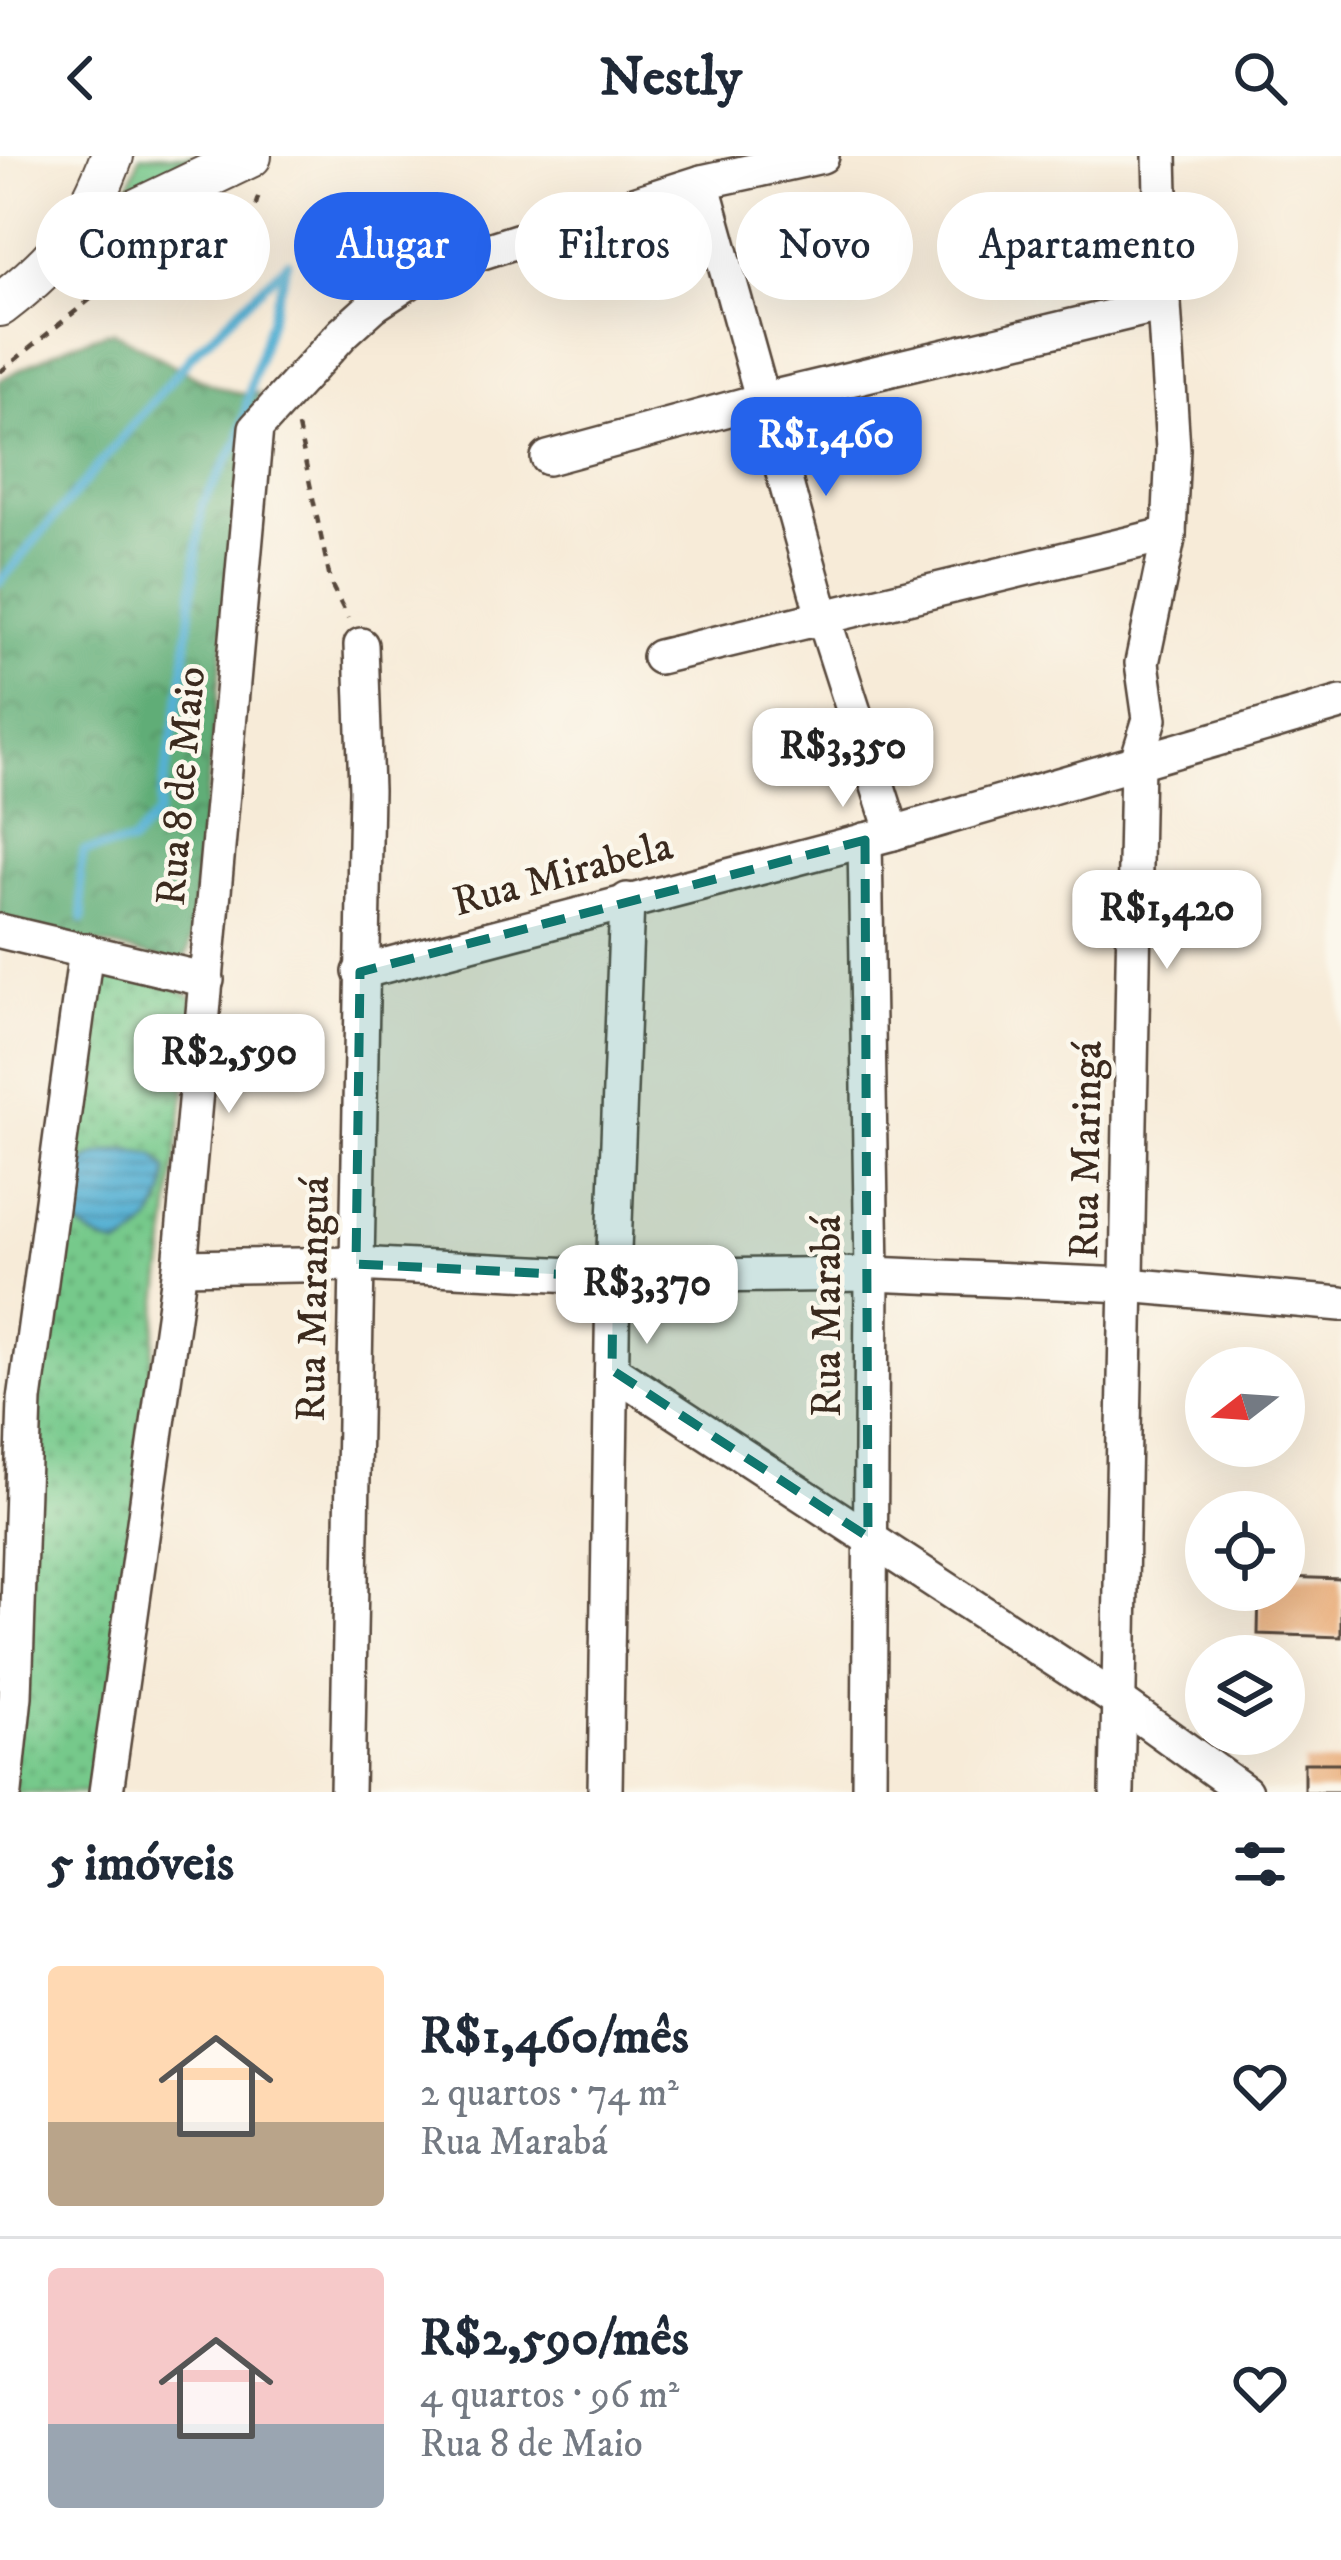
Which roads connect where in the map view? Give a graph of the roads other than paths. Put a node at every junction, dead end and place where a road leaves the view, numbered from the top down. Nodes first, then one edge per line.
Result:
1 (112, 156) edge
2 (822, 156) edge
3 (1160, 156) edge
4 (255, 170) edge
5 (702, 182) junction
6 (96, 192) edge
7 (193, 192) edge
8 (36, 275) edge
9 (1164, 304) junction
10 (0, 305) edge
11 (762, 400) junction
12 (548, 458) dead end
13 (1169, 534) junction
14 (823, 616) junction
15 (361, 645) road end
16 (659, 657) dead end
17 (1341, 703) edge
18 (1137, 760) junction
19 (879, 837) junction
20 (627, 900) junction
21 (0, 931) edge
22 (86, 950) junction
23 (360, 972) junction
24 (207, 980) junction
25 (356, 1264) junction
26 (180, 1267) junction
27 (872, 1274) junction
28 (613, 1276) junction
29 (1127, 1285) junction
30 (1341, 1304) edge
31 (612, 1370) junction
32 (868, 1537) junction
33 (8, 1637) edge
34 (1121, 1703) junction
35 (5, 1792) edge
36 (106, 1792) edge
37 (347, 1792) edge
38 (605, 1792) edge
39 (868, 1792) edge
40 (1117, 1792) edge
41 (1245, 1792) edge

1 - 6 main road
2 - 5 street, Rua 8 de Maio
3 - 9 street, Rua Maringá
4 - 7 main road
5 - 11 street, Rua Marabá
5 - 24 street, Rua 8 de Maio
8 - 10 main road
9 - 11 street
9 - 13 street, Rua Maringá
11 - 12 street
11 - 14 street, Rua Marabá
13 - 14 street
13 - 18 street, Rua Maringá
14 - 16 street
14 - 19 street, Rua Marabá
15 - 23 street, Rua Maranguá
17 - 18 street, Rua Mirabela
18 - 19 street, Rua Mirabela
18 - 29 street, Rua Maringá
19 - 20 street, Rua Mirabela
19 - 27 street, Rua Marabá
20 - 23 street, Rua Mirabela
20 - 28 street
21 - 22 street
22 - 24 street
22 - 33 street
23 - 25 street, Rua Maranguá
24 - 26 street, Rua 8 de Maio
25 - 26 street
25 - 28 street
25 - 37 street, Rua Maranguá
26 - 36 street, Rua 8 de Maio
27 - 28 street
27 - 29 street
27 - 32 street, Rua Marabá
28 - 31 street
29 - 30 street
29 - 34 street, Rua Maringá
31 - 32 street
31 - 38 street
32 - 34 street
32 - 39 street, Rua Marabá
33 - 35 street
34 - 40 street, Rua Maringá
34 - 41 street

